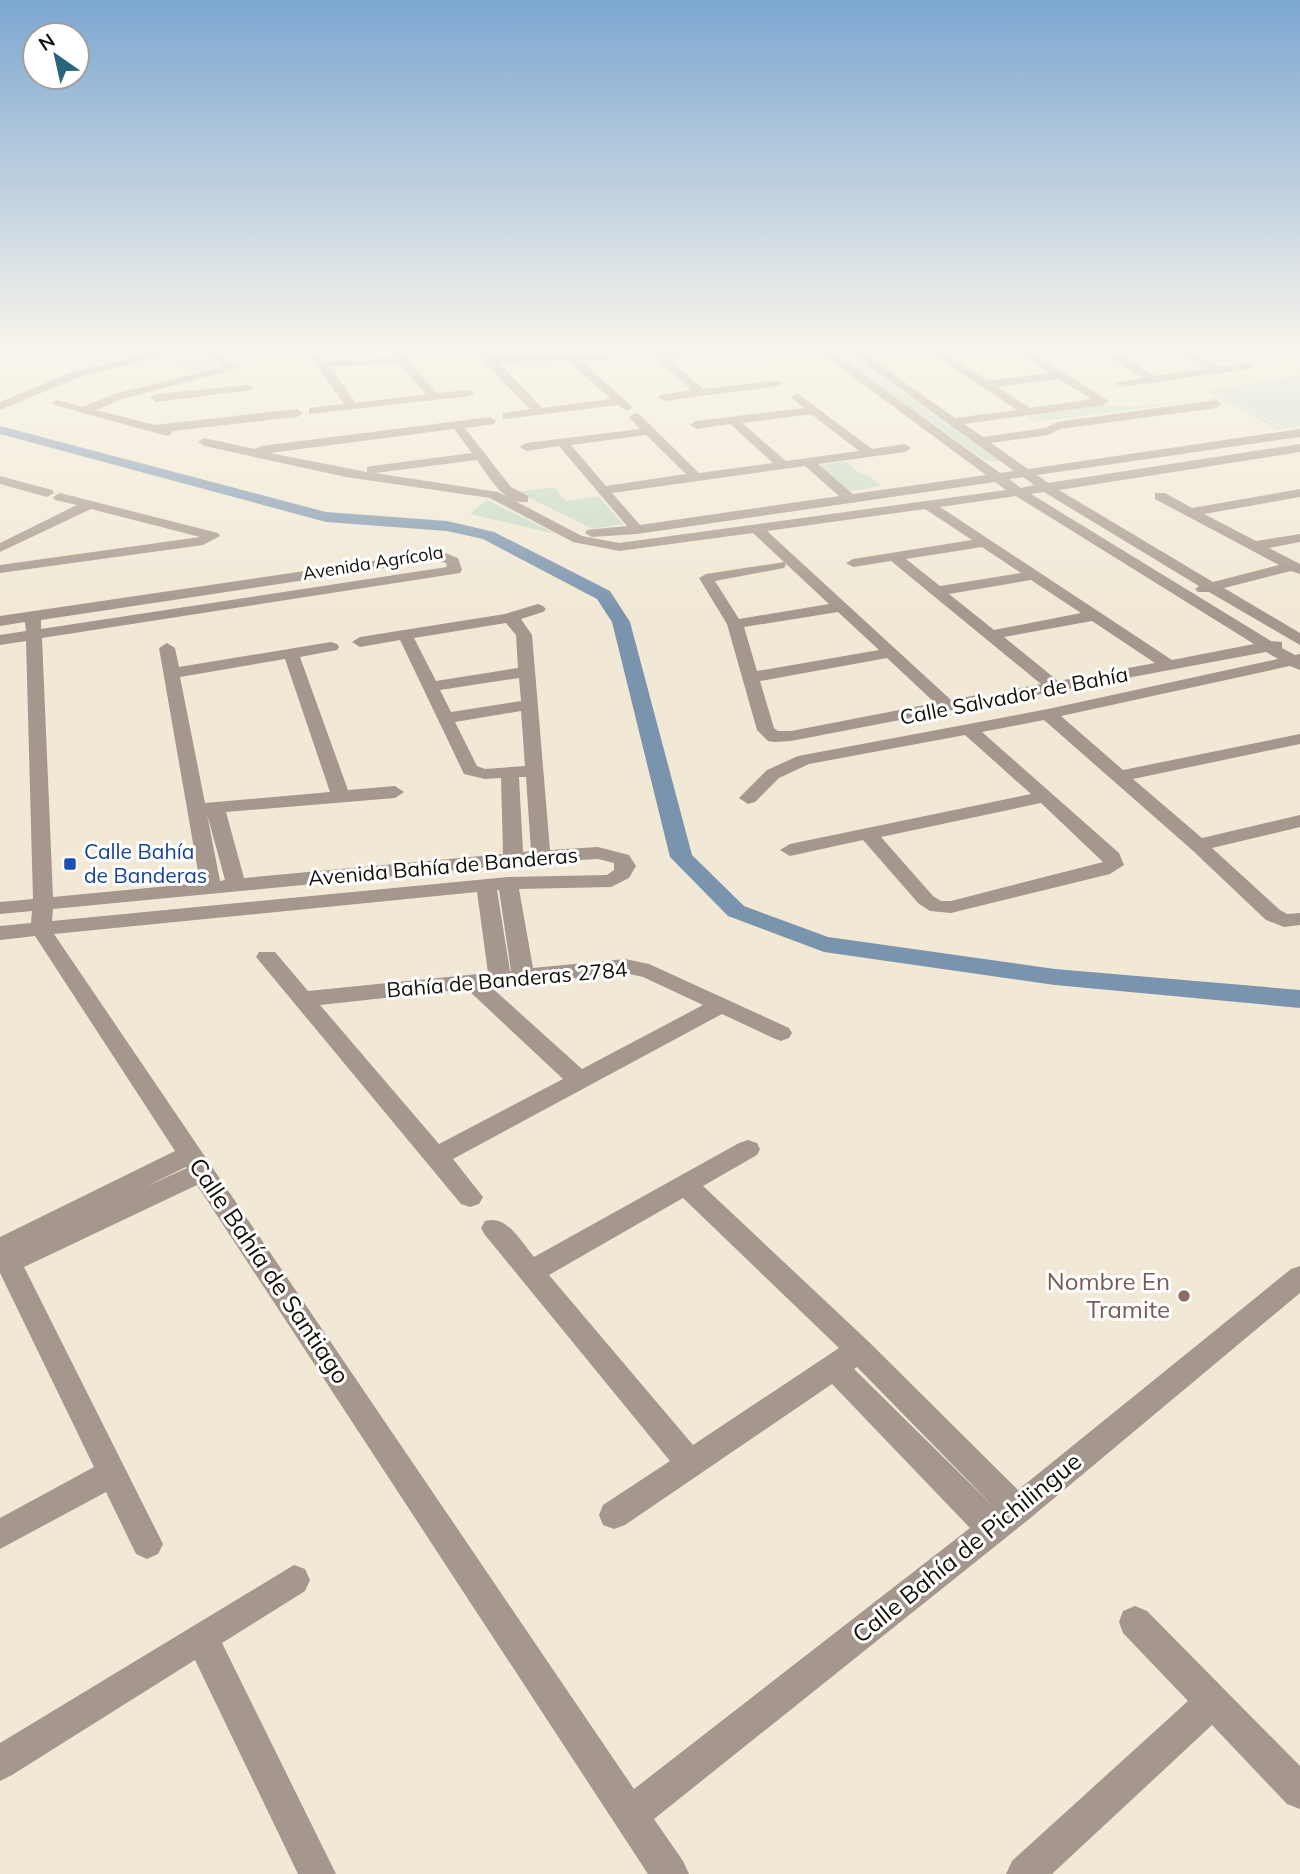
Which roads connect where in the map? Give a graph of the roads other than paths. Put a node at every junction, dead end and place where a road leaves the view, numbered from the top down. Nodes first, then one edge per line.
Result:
1 (188, 437) edge
2 (360, 437) edge
3 (466, 437) edge
4 (598, 437) edge
5 (656, 437) edge
6 (757, 437) edge
7 (850, 437) edge
8 (941, 437) edge
9 (977, 437) edge
10 (1005, 437) edge
11 (1274, 437) edge
12 (982, 441) junction
13 (562, 442) junction
14 (526, 447) dead end
15 (905, 448) dead end
16 (1300, 448) edge
17 (246, 452) junction
18 (870, 453) junction
19 (480, 456) junction
20 (795, 464) junction
21 (1023, 472) junction
22 (346, 473) junction
23 (696, 477) junction
24 (995, 477) junction
25 (0, 480) edge
26 (20, 486) junction
27 (1045, 487) junction
28 (608, 489) junction
29 (1018, 492) junction
30 (499, 493) junction
31 (1300, 493) edge
32 (0, 494) edge
33 (1160, 496) dead end
34 (849, 498) junction
35 (835, 500) junction
36 (88, 505) junction
37 (921, 505) junction
38 (1191, 512) junction
39 (643, 529) junction
40 (749, 529) junction
41 (609, 537) junction
42 (1300, 538) edge
43 (979, 543) junction
44 (4, 545) edge
45 (1254, 546) junction
46 (895, 556) junction
47 (67, 559) junction
48 (853, 563) dead end
49 (1290, 565) edge
50 (0, 569) edge
51 (1034, 575) junction
52 (1207, 583) junction
53 (938, 591) junction
54 (1179, 591) junction
55 (841, 607) junction
56 (538, 609) dead end
57 (1097, 614) junction
58 (507, 618) junction
59 (15, 621) edge
60 (735, 624) junction
61 (405, 635) junction
62 (992, 635) junction
63 (1299, 639) edge
64 (0, 640) edge
65 (360, 642) dead end
66 (1270, 646) junction
67 (331, 647) dead end
68 (167, 648) dead end
69 (291, 653) junction
70 (891, 653) junction
71 (1297, 662) edge
72 (1168, 664) junction
73 (526, 672) junction
74 (172, 673) junction
75 (752, 677) junction
76 (1054, 686) junction
77 (430, 687) junction
78 (1015, 694) dead end
79 (977, 700) dead end
80 (528, 705) junction
81 (948, 706) junction
82 (1048, 714) junction
83 (445, 718) junction
84 (969, 729) junction
85 (1300, 740) edge
86 (533, 771) junction
87 (510, 772) junction
88 (1119, 776) junction
89 (395, 792) dead end
90 (341, 796) junction
91 (1044, 797) junction
92 (748, 798) dead end
93 (206, 808) junction
94 (1300, 821) edge
95 (868, 834) junction
96 (1198, 845) junction
97 (790, 850) dead end
98 (541, 856) junction
99 (513, 858) junction
100 (508, 883) junction
101 (236, 885) junction
102 (486, 886) junction
103 (211, 888) junction
104 (0, 908) edge
105 (42, 917) junction
106 (1300, 919) edge
107 (0, 933) edge
108 (267, 957) dead end
109 (523, 976) junction
110 (500, 979) junction
111 (472, 982) junction
112 (303, 999) junction
113 (722, 1005) junction
114 (781, 1033) dead end
115 (580, 1081) junction
116 (748, 1149) dead end
117 (436, 1157) junction
118 (196, 1163) junction
119 (686, 1185) junction
120 (470, 1197) dead end
121 (494, 1228) dead end
122 (3, 1254) edge
123 (531, 1272) junction
124 (1300, 1277) edge
125 (859, 1350) junction
126 (833, 1366) junction
127 (690, 1463) junction
128 (111, 1473) junction
129 (1017, 1510) junction
130 (614, 1515) dead end
131 (992, 1530) junction
132 (0, 1534) edge
133 (147, 1544) dead end
134 (294, 1580) dead end
135 (1135, 1622) dead end
136 (202, 1637) junction
137 (1213, 1701) junction
138 (0, 1763) edge
139 (1300, 1791) edge
140 (630, 1815) junction
141 (1033, 1871) edge
142 (317, 1874) edge
143 (670, 1874) edge

1 - 17 street
2 - 17 street
3 - 19 street
4 - 13 street
5 - 23 street
6 - 20 street
7 - 18 street
8 - 24 street
9 - 12 street
10 - 12 street
11 - 21 street
12 - 21 street
13 - 14 street
13 - 28 street
15 - 18 street
16 - 27 street
17 - 22 street
18 - 20 street
19 - 22 street
19 - 30 street
20 - 23 street
20 - 34 street
20 - 35 street
21 - 24 street
21 - 27 street
22 - 30 street
23 - 28 street
24 - 29 street
24 - 34 street
25 - 26 street
26 - 32 street
26 - 36 street
27 - 29 street
27 - 52 street
28 - 39 street
29 - 37 street
29 - 54 street
30 - 41 street
31 - 38 street
33 - 38 street
34 - 35 street
35 - 39 street
36 - 44 street
36 - 47 street
37 - 40 street
37 - 43 street
38 - 45 street
39 - 41 street
40 - 41 street
40 - 55 street
40 - 60 street
42 - 45 street
43 - 46 street
43 - 51 street
44 - 47 street
45 - 49 street
46 - 48 street
46 - 53 street
47 - 50 street
49 - 52 street
51 - 53 street
51 - 57 street
52 - 54 street
52 - 63 street
53 - 62 street
54 - 66 street
55 - 60 street
55 - 70 street
56 - 58 street
57 - 62 street
57 - 72 street
58 - 61 street
58 - 73 street
59 - 59 street, Avenida Agrícola
59 - 64 street, Avenida Agrícola
59 - 105 street
60 - 75 street
61 - 65 street
61 - 77 street
62 - 76 street
63 - 66 street, Calle Salvador de Bahía
66 - 71 street
66 - 72 street, Calle Salvador de Bahía
67 - 69 street
68 - 74 street
69 - 74 street
69 - 90 street
70 - 75 street
70 - 81 street
71 - 82 street, Calle Salvador de Bahía
72 - 76 street, Calle Salvador de Bahía
73 - 77 street
73 - 80 street
74 - 93 street
75 - 81 street
76 - 78 street, Calle Salvador de Bahía
77 - 83 street
79 - 81 street
80 - 83 street
80 - 86 street
82 - 84 street, Calle Salvador de Bahía
82 - 88 street
83 - 87 street
84 - 91 street
84 - 92 street, Calle Salvador de Bahía
85 - 88 street
86 - 87 street
86 - 98 street
87 - 99 street
88 - 96 street
89 - 90 street
90 - 93 street
91 - 95 street
91 - 95 street
93 - 101 street
93 - 103 street
94 - 96 street
95 - 97 street
96 - 106 street
98 - 99 street, Avenida Bahía de Banderas
98 - 100 street, Avenida Bahía de Banderas
99 - 101 street, Avenida Bahía de Banderas
100 - 102 street, Avenida Bahía de Banderas
100 - 109 street
101 - 103 street, Avenida Bahía de Banderas
102 - 105 street, Avenida Bahía de Banderas
102 - 110 street
103 - 105 street, Avenida Bahía de Banderas
104 - 105 street, Avenida Bahía de Banderas
105 - 107 street, Avenida Bahía de Banderas
105 - 118 street, Calle Bahía de Santiago
108 - 112 street
109 - 110 street, Bahía de Banderas 2784
109 - 113 street, Bahía de Banderas 2784
110 - 111 street, Bahía de Banderas 2784
111 - 112 street, Bahía de Banderas 2784
111 - 115 street
112 - 117 street
113 - 114 street, Bahía de Banderas 2784
113 - 115 street
115 - 117 street
116 - 119 street
117 - 120 street
118 - 122 street
118 - 140 street, Calle Bahía de Santiago
119 - 123 street
119 - 125 street
121 - 123 street
122 - 128 street
123 - 127 street
124 - 129 street, Calle Bahía de Pichilingue
125 - 126 street
125 - 129 street
126 - 127 street
126 - 131 street
127 - 130 street
128 - 132 street
128 - 133 street
129 - 131 street, Calle Bahía de Pichilingue
131 - 140 street, Calle Bahía de Pichilingue
134 - 136 street
135 - 137 street
136 - 138 street
136 - 142 street
137 - 139 street
137 - 141 street
140 - 143 street, Calle Bahía de Santiago

